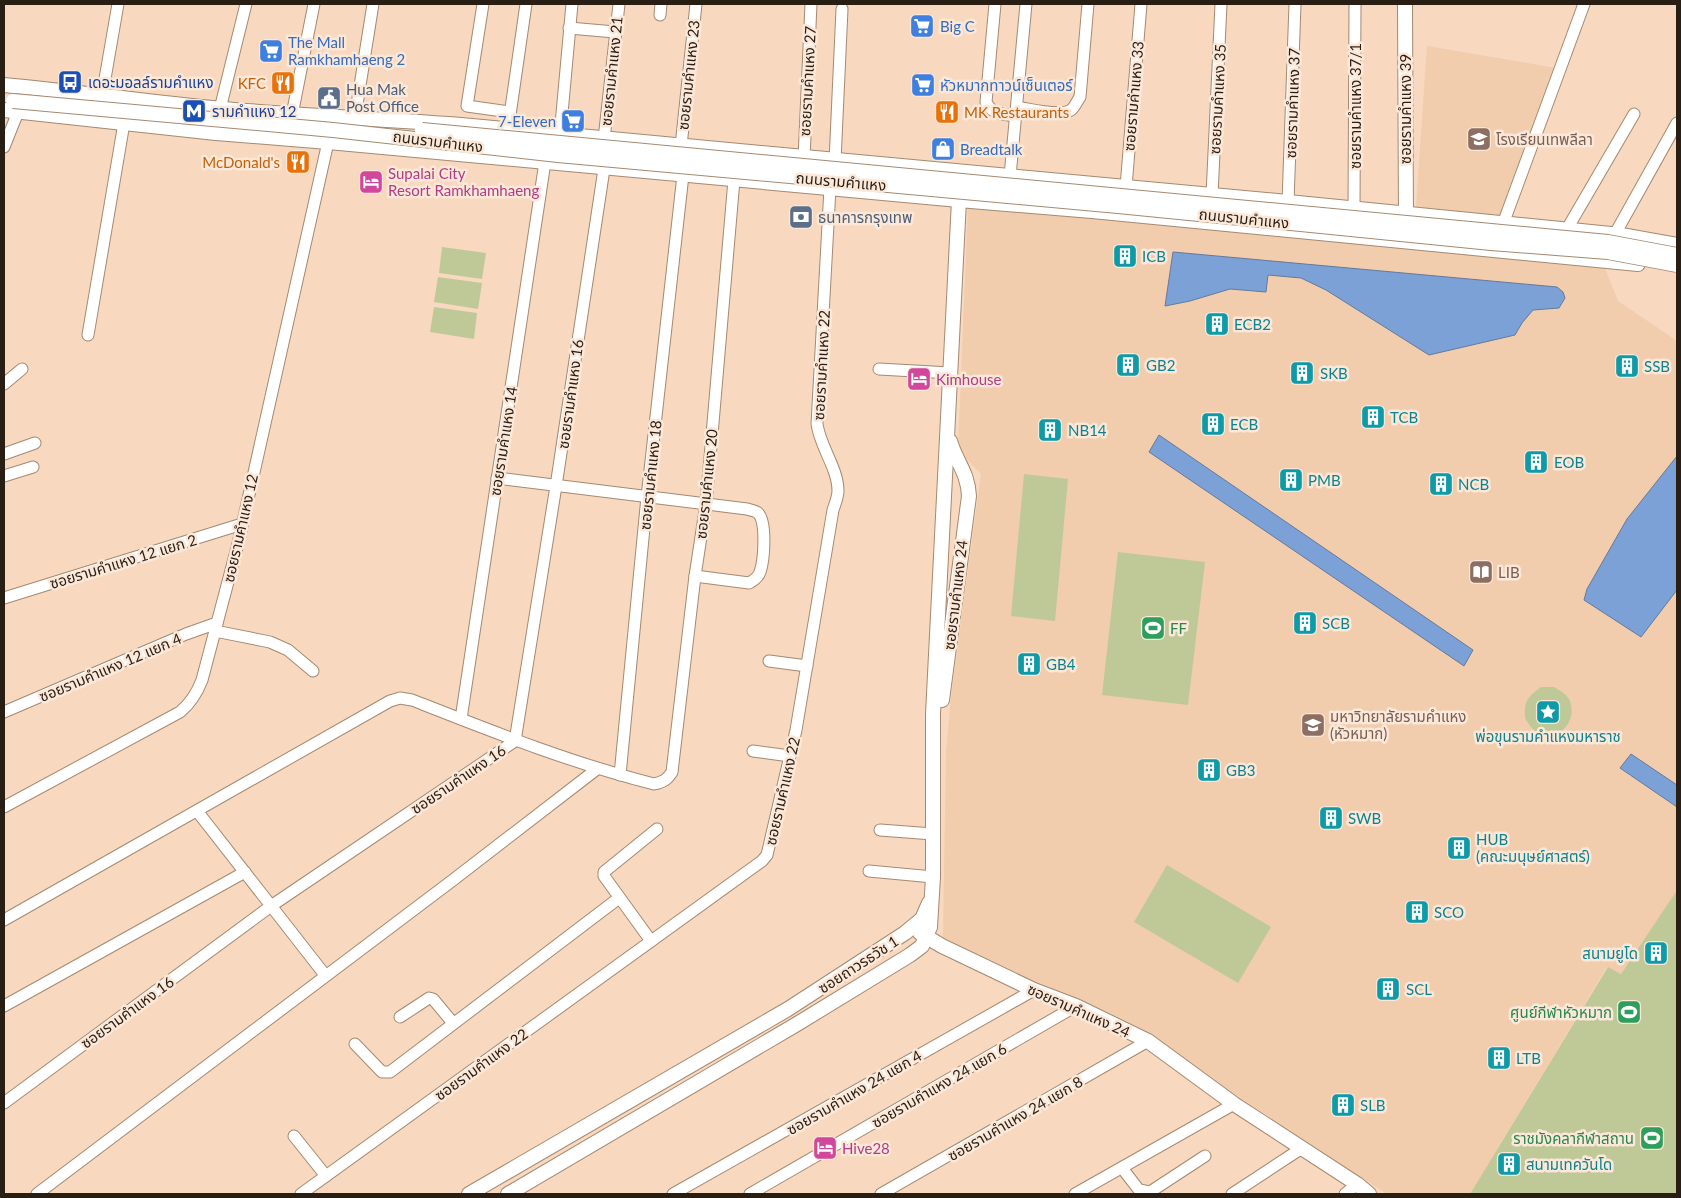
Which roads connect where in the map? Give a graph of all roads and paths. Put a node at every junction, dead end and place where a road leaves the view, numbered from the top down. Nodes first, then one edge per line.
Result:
1 (118, 4) edge
2 (246, 4) edge
3 (314, 4) edge
4 (373, 4) edge
5 (483, 4) edge
6 (526, 4) edge
7 (572, 4) edge
8 (619, 4) edge
9 (696, 4) edge
10 (811, 4) edge
11 (995, 4) edge
12 (1026, 4) edge
13 (1088, 4) edge
14 (1141, 4) edge
15 (1221, 4) edge
16 (1295, 4) edge
17 (1355, 4) edge
18 (1405, 4) edge
19 (1584, 4) edge
20 (842, 9) dead end
21 (569, 28) junction
22 (615, 32) junction
23 (4, 86) edge
24 (102, 96) junction
25 (10, 106) edge
26 (220, 109) junction
27 (1016, 111) junction
28 (510, 112) junction
29 (1634, 114) dead end
30 (295, 115) junction
31 (355, 117) junction
32 (124, 122) junction
33 (1677, 123) edge
34 (508, 129) junction
35 (560, 135) junction
36 (604, 139) junction
37 (328, 142) junction
38 (681, 146) junction
39 (4, 148) edge
40 (763, 154) junction
41 (804, 158) junction
42 (835, 161) junction
43 (545, 162) junction
44 (604, 168) junction
45 (952, 171) junction
46 (683, 175) junction
47 (1010, 176) junction
48 (734, 180) junction
49 (762, 182) junction
50 (830, 188) junction
51 (1126, 188) junction
52 (1212, 195) junction
53 (959, 200) junction
54 (1288, 202) junction
55 (1354, 208) junction
56 (1406, 214) junction
57 (1503, 224) junction
58 (1567, 230) junction
59 (1618, 235) junction
60 (1405, 242) junction
61 (1677, 245) edge
62 (1677, 254) edge
63 (1619, 261) junction
64 (1677, 265) edge
65 (1677, 272) edge
66 (88, 335) dead end
67 (22, 369) dead end
68 (879, 369) dead end
69 (950, 373) junction
70 (4, 384) edge
71 (948, 433) junction
72 (35, 443) dead end
73 (4, 454) edge
74 (33, 467) dead end
75 (4, 476) edge
76 (497, 478) junction
77 (556, 486) junction
78 (647, 497) junction
79 (706, 504) junction
80 (965, 520) junction
81 (242, 524) junction
82 (695, 576) junction
83 (940, 579) junction
84 (4, 598) edge
85 (216, 627) junction
86 (769, 661) dead end
87 (806, 666) junction
88 (313, 671) dead end
89 (4, 712) edge
90 (461, 719) junction
91 (515, 741) junction
92 (753, 751) dead end
93 (790, 756) junction
94 (932, 760) junction
95 (597, 769) junction
96 (620, 775) junction
97 (4, 807) edge
98 (197, 811) junction
99 (658, 829) dead end
100 (880, 830) dead end
101 (933, 834) junction
102 (869, 871) dead end
103 (245, 872) junction
104 (933, 876) junction
105 (619, 898) junction
106 (932, 898) junction
107 (271, 906) junction
108 (4, 920) edge
109 (905, 933) junction
110 (927, 936) junction
111 (651, 941) junction
112 (942, 946) junction
113 (910, 955) junction
114 (325, 975) junction
115 (1034, 990) junction
116 (4, 1006) edge
117 (1076, 1006) junction
118 (788, 1010) junction
119 (400, 1017) dead end
120 (453, 1023) junction
121 (797, 1024) junction
122 (1148, 1042) junction
123 (356, 1044) dead end
124 (4, 1103) edge
125 (1234, 1104) junction
126 (294, 1136) dead end
127 (1302, 1148) junction
128 (1205, 1156) dead end
129 (1122, 1168) junction
130 (326, 1176) junction
131 (1357, 1184) junction
132 (37, 1194) edge
133 (302, 1194) edge
134 (469, 1194) edge
135 (508, 1194) edge
136 (673, 1194) edge
137 (750, 1194) edge
138 (881, 1194) edge
139 (1075, 1194) edge
140 (1232, 1194) edge
141 (1345, 1194) edge
142 (1370, 1194) edge

1 - 24 street
2 - 26 street
3 - 30 street
4 - 31 street
5 - 28 street
6 - 28 street
7 - 21 street
8 - 22 street, ซอยรามคำแหง 21
9 - 38 street, ซอยรามคำแหง 23
10 - 41 street, ซอยรามคำแหง 27
11 - 27 street
12 - 27 street
13 - 27 street
14 - 51 street, ซอยรามคำแหง 33
15 - 52 street, ซอยรามคำแหง 35
16 - 54 street, ซอยรามคำแหง 37
17 - 55 street, ซอยรามคำแหง 37/1
18 - 56 main road, ซอยรามคำแหง 39
19 - 57 street
20 - 42 street
21 - 22 street
21 - 35 street
22 - 36 street, ซอยรามคำแหง 21
23 - 24 main road, ถนนรามคำแหง
24 - 26 main road, ถนนรามคำแหง
25 - 32 main road, ถนนรามคำแหง
25 - 39 street
25 - 64 main road, ถนนรามคำแหง, bridge
26 - 30 main road, ถนนรามคำแหง
27 - 47 street
28 - 34 street
29 - 58 street
30 - 31 main road, ถนนรามคำแหง
30 - 62 main road, ถนนรามคำแหง, bridge
31 - 34 main road, ถนนรามคำแหง
32 - 37 main road, ถนนรามคำแหง
32 - 66 street
33 - 59 street
34 - 35 main road, ถนนรามคำแหง
35 - 36 main road, ถนนรามคำแหง
36 - 38 main road, ถนนรามคำแหง
37 - 43 main road, ถนนรามคำแหง
37 - 81 street, ซอยรามคำแหง 12
38 - 40 main road, ถนนรามคำแหง
40 - 41 main road, ถนนรามคำแหง
40 - 49 main road
41 - 42 main road, ถนนรามคำแหง
42 - 45 main road, ถนนรามคำแหง
43 - 44 main road, ถนนรามคำแหง
43 - 76 street, ซอยรามคำแหง 14
44 - 46 main road, ถนนรามคำแหง
44 - 77 street, ซอยรามคำแหง 16
45 - 47 main road, ถนนรามคำแหง
45 - 53 main road, ซอยรามคำแหง 24
46 - 48 main road, ถนนรามคำแหง
46 - 78 street, ซอยรามคำแหง 18
47 - 51 main road, ถนนรามคำแหง
48 - 49 main road, ถนนรามคำแหง
48 - 79 street, ซอยรามคำแหง 20
49 - 50 main road, ถนนรามคำแหง
50 - 53 main road, ถนนรามคำแหง
50 - 87 street, ซอยรามคำแหง 22
51 - 52 main road, ถนนรามคำแหง
52 - 54 main road, ถนนรามคำแหง
53 - 60 main road, ถนนรามคำแหง
53 - 69 main road, ซอยรามคำแหง 24
54 - 55 main road, ถนนรามคำแหง
55 - 56 main road, ถนนรามคำแหง
56 - 57 main road, ถนนรามคำแหง
56 - 60 main road, ซอยรามคำแหง 39
57 - 58 main road, ถนนรามคำแหง
58 - 59 main road, ถนนรามคำแหง
59 - 61 main road, ถนนรามคำแหง
59 - 63 main road
60 - 63 main road, ถนนรามคำแหง
63 - 65 main road, ถนนรามคำแหง
67 - 70 street
68 - 69 street
69 - 71 main road, ซอยรามคำแหง 24
71 - 80 main road, ซอยรามคำแหง 24
71 - 83 main road, ซอยรามคำแหง 24
72 - 73 street
74 - 75 street
76 - 77 street
76 - 90 street, ซอยรามคำแหง 14
77 - 78 street
77 - 91 street, ซอยรามคำแหง 16
78 - 79 street
78 - 96 street, ซอยรามคำแหง 18
79 - 82 street, ซอยรามคำแหง 20
79 - 82 street
80 - 83 main road
80 - 94 main road, ซอยรามคำแหง 24
81 - 84 street, ซอยรามคำแหง 12 แยก 2
81 - 85 street, ซอยรามคำแหง 12
82 - 96 street, ซอยรามคำแหง 20
83 - 94 main road, ซอยรามคำแหง 24
85 - 88 street
85 - 89 street, ซอยรามคำแหง 12 แยก 4
85 - 97 street, ซอยรามคำแหง 12
86 - 87 street
87 - 93 street, ซอยรามคำแหง 22
90 - 91 street
90 - 98 street
91 - 95 street
91 - 107 street, ซอยรามคำแหง 16
92 - 93 street
93 - 111 street, ซอยรามคำแหง 22
94 - 101 main road, ซอยรามคำแหง 24
95 - 96 street
95 - 114 street
98 - 103 street
98 - 108 street
99 - 105 street
100 - 101 street
101 - 104 main road, ซอยรามคำแหง 24
102 - 104 street
103 - 107 street
103 - 116 street
104 - 106 main road, ซอยรามคำแหง 24
105 - 111 street
105 - 120 street
106 - 109 main road
106 - 110 main road, ซอยรามคำแหง 24
106 - 112 main road
107 - 114 street
107 - 124 street, ซอยรามคำแหง 16
109 - 110 main road, ซอยถาวรธวัช 1
109 - 118 main road, ซอยถาวรธวัช 1
110 - 112 main road, ซอยรามคำแหง 24
110 - 113 main road, ซอยถาวรธวัช 1
111 - 130 street, ซอยรามคำแหง 22
112 - 113 main road
112 - 115 main road, ซอยรามคำแหง 24
113 - 121 main road, ซอยถาวรธวัช 1
114 - 132 street
115 - 117 main road, ซอยรามคำแหง 24
115 - 136 street, ซอยรามคำแหง 24 แยก 4
117 - 122 main road, ซอยรามคำแหง 24
117 - 137 street, ซอยรามคำแหง 24 แยก 6
118 - 121 main road
118 - 134 main road, ซอยถาวรธวัช 1
119 - 120 street
120 - 123 street
121 - 135 main road, ซอยถาวรธวัช 1
122 - 125 main road, ซอยรามคำแหง 24
122 - 138 street, ซอยรามคำแหง 24 แยก 8
125 - 127 main road, ซอยรามคำแหง 24
125 - 129 street
126 - 130 street
127 - 131 main road, ซอยรามคำแหง 24
127 - 140 street
128 - 129 street
129 - 139 street
130 - 133 street, ซอยรามคำแหง 22
131 - 141 street
131 - 142 main road, ซอยรามคำแหง 24

